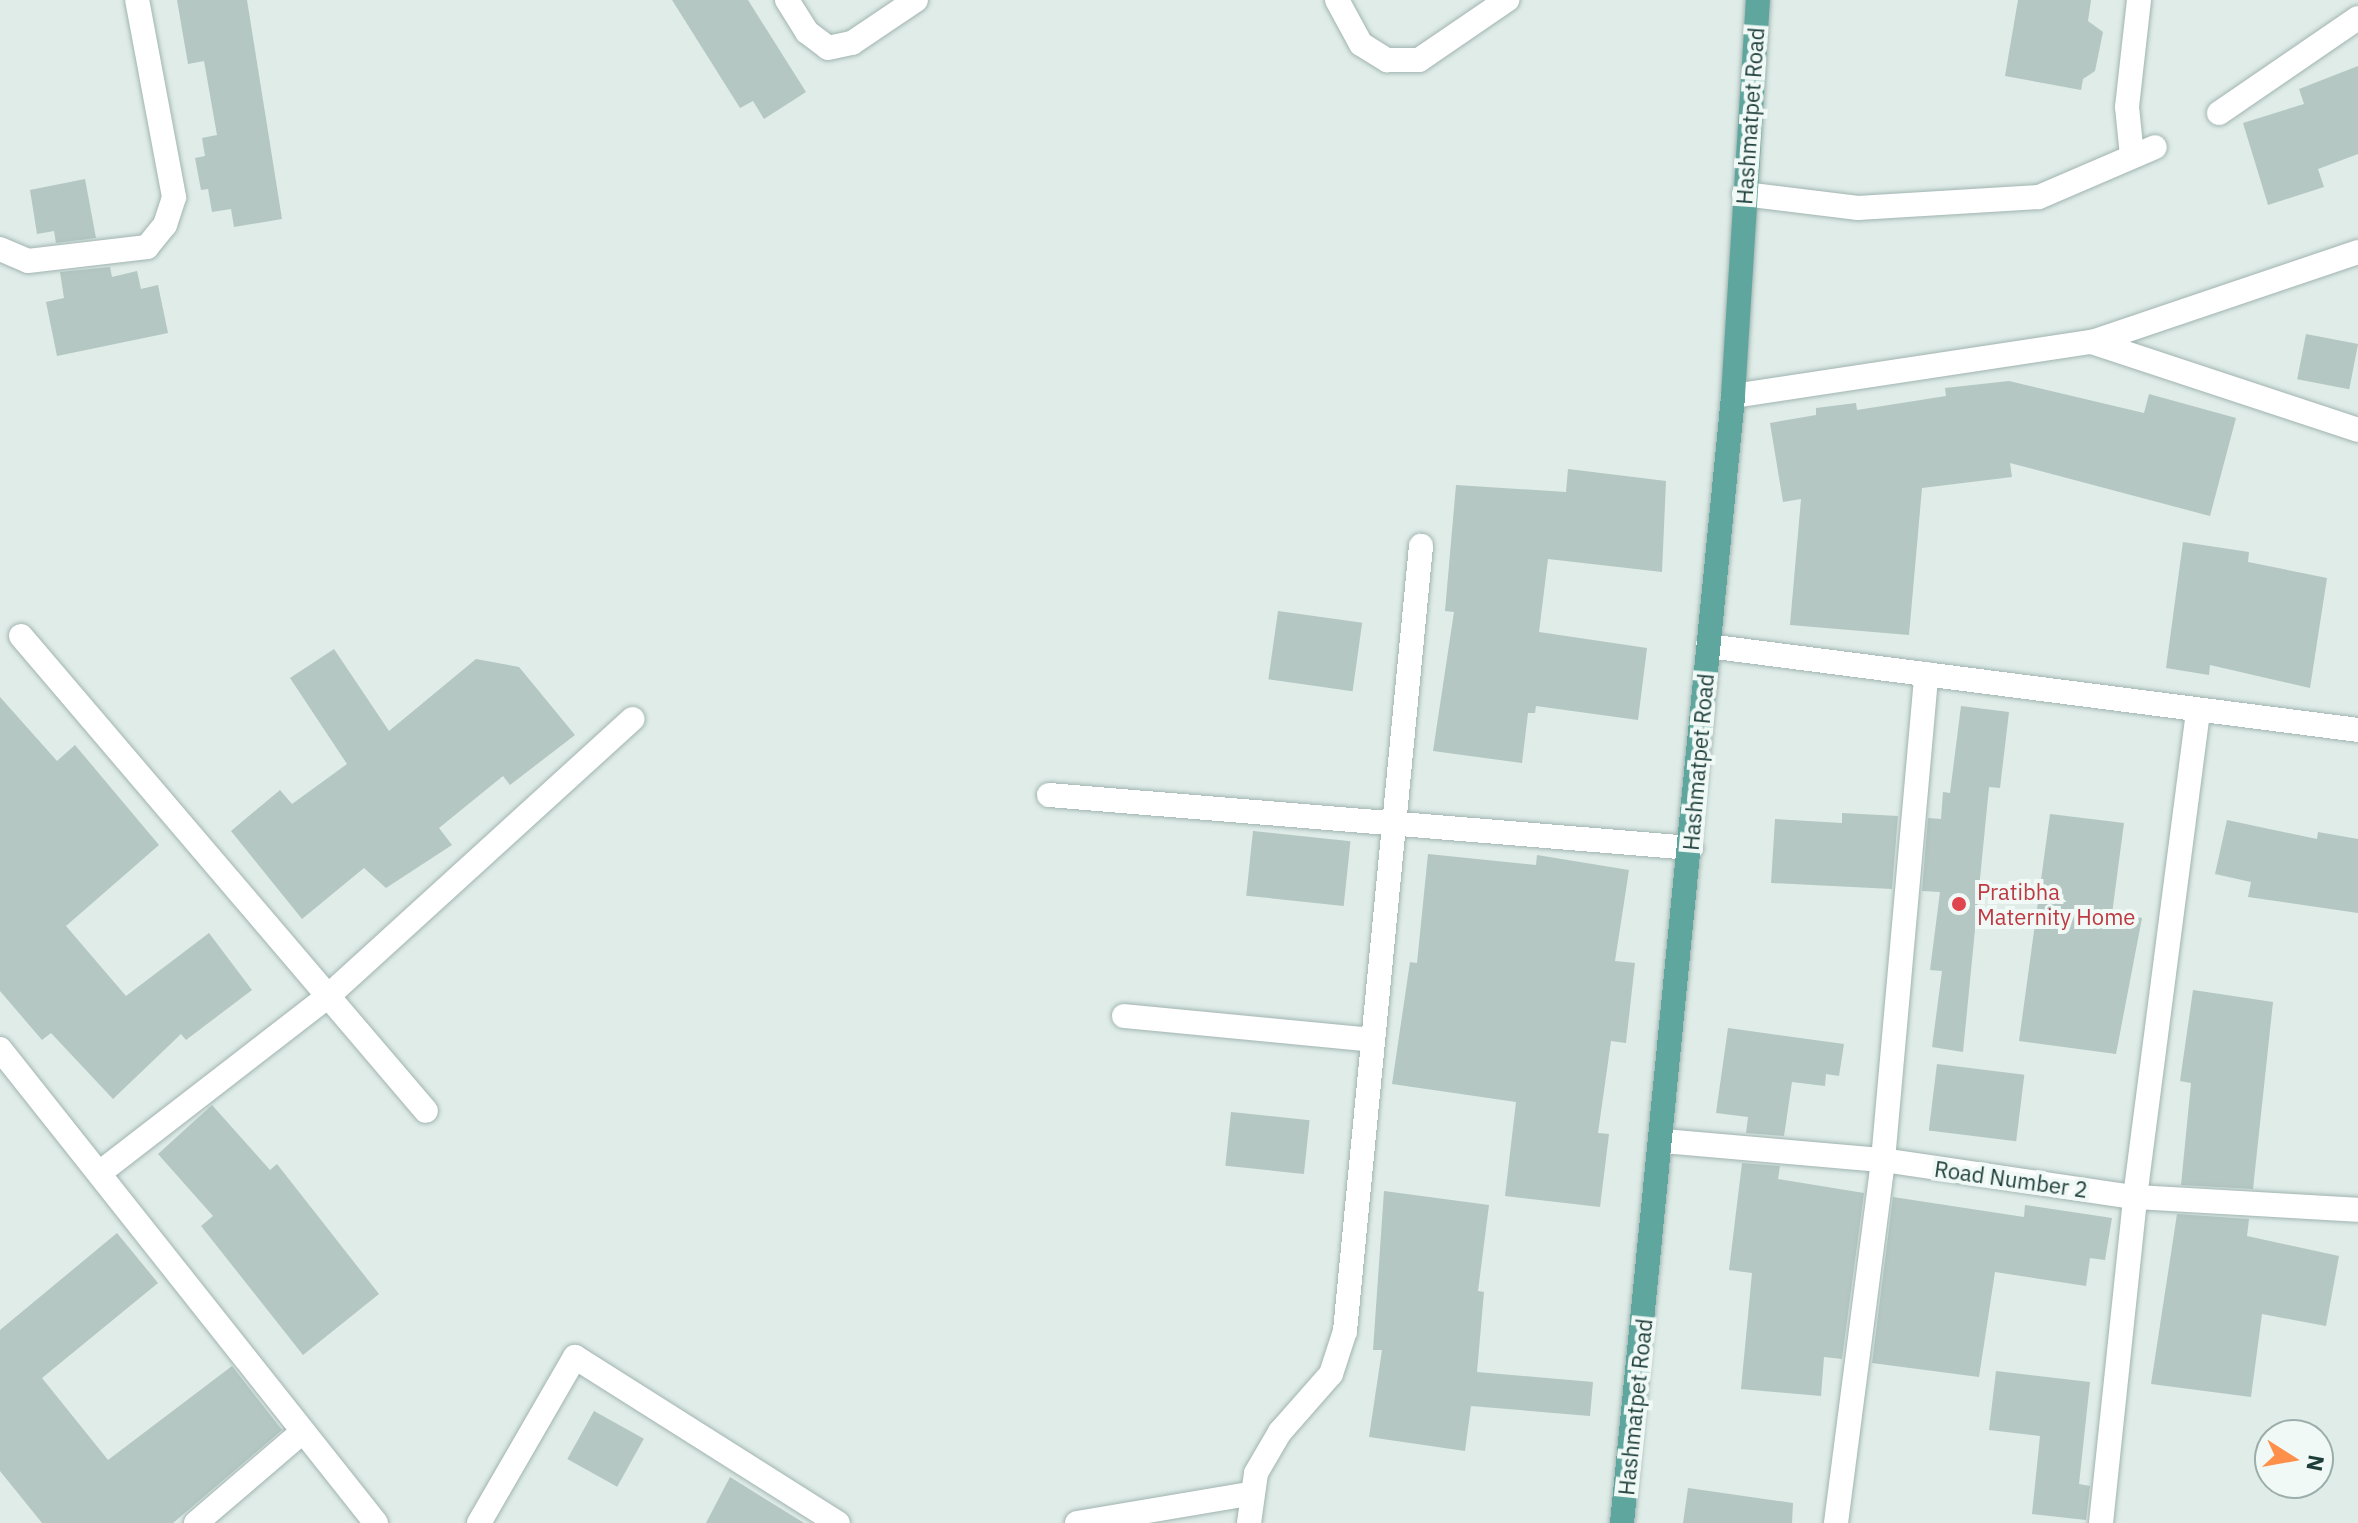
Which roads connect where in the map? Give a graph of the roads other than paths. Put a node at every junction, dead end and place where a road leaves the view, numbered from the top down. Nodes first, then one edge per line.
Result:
1 (137, 0) edge
2 (787, 0) edge
3 (916, 0) edge
4 (1337, 0) edge
5 (1507, 0) edge
6 (1758, 0) edge
7 (2139, 0) edge
8 (2358, 18) edge
9 (2219, 113) dead end
10 (2155, 147) dead end
11 (2132, 156) junction
12 (1744, 194) junction
13 (0, 249) edge
14 (2358, 252) edge
15 (2092, 342) junction
16 (1733, 396) junction
17 (2358, 430) edge
18 (1421, 546) dead end
19 (21, 636) dead end
20 (1708, 646) junction
21 (1926, 674) junction
22 (2198, 714) junction
23 (633, 719) dead end
24 (2358, 730) edge
25 (1049, 795) dead end
26 (1395, 824) junction
27 (1691, 848) junction
28 (327, 997) junction
29 (1124, 1016) dead end
30 (1371, 1040) junction
31 (0, 1049) edge
32 (426, 1111) dead end
33 (1664, 1141) junction
34 (1883, 1160) junction
35 (102, 1171) junction
36 (2135, 1197) junction
37 (2358, 1210) edge
38 (300, 1434) junction
39 (1249, 1494) junction
40 (196, 1523) edge
41 (376, 1523) edge
42 (479, 1523) edge
43 (838, 1523) edge
44 (1077, 1523) edge
45 (1249, 1523) edge
46 (1622, 1523) edge
47 (1836, 1523) edge
48 (2101, 1523) edge

1 - 13 street
2 - 3 street
4 - 5 street
6 - 12 main road, Hashmatpet Road
7 - 11 street
8 - 9 street
10 - 11 street
11 - 12 street
12 - 16 main road, Hashmatpet Road
14 - 15 street
15 - 16 street
15 - 17 street
16 - 20 main road, Hashmatpet Road
18 - 26 street
19 - 28 street
20 - 21 street
20 - 27 main road, Hashmatpet Road
21 - 22 street
21 - 34 street
22 - 24 street
22 - 36 street
23 - 28 street
25 - 26 street
26 - 27 street
26 - 30 street
27 - 33 main road, Hashmatpet Road
28 - 32 street
28 - 35 street
29 - 30 street
30 - 39 street
31 - 35 street
33 - 34 street, Road Number 2
33 - 46 main road, Hashmatpet Road
34 - 36 street, Road Number 2
34 - 47 street
35 - 38 street
36 - 37 street, Road Number 2
36 - 48 street
38 - 40 street
38 - 41 street
39 - 44 street
39 - 45 street
42 - 43 street

